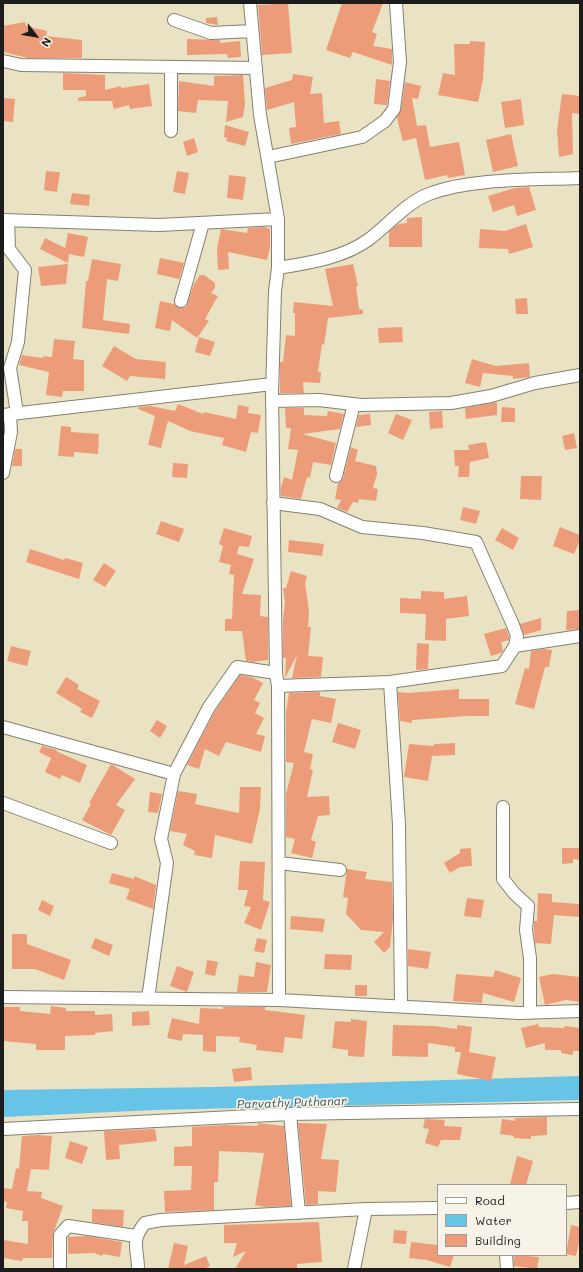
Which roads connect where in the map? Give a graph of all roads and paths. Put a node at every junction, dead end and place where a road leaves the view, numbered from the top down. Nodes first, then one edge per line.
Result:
1 (250, 3) edge
2 (396, 3) edge
3 (174, 20) dead end
4 (252, 31) junction
5 (3, 61) edge
6 (171, 67) junction
7 (256, 68) junction
8 (171, 131) dead end
9 (268, 158) junction
10 (580, 178) edge
11 (278, 219) junction
12 (5, 220) edge
13 (203, 223) junction
14 (278, 268) junction
15 (181, 301) dead end
16 (580, 375) edge
17 (272, 384) junction
18 (272, 401) junction
19 (354, 404) junction
20 (10, 414) edge
21 (3, 473) edge
22 (336, 476) dead end
23 (273, 502) junction
24 (580, 636) edge
25 (515, 646) junction
26 (276, 673) junction
27 (390, 682) junction
28 (278, 686) junction
29 (3, 727) edge
30 (174, 774) junction
31 (3, 803) edge
32 (503, 807) dead end
33 (111, 843) dead end
34 (279, 863) junction
35 (340, 870) dead end
36 (3, 997) edge
37 (148, 999) junction
38 (280, 1000) junction
39 (401, 1006) junction
40 (580, 1011) edge
41 (530, 1012) junction
42 (580, 1109) edge
43 (290, 1114) junction
44 (3, 1129) edge
45 (580, 1202) edge
46 (567, 1203) edge
47 (437, 1208) edge
48 (366, 1209) junction
49 (298, 1213) junction
50 (136, 1236) junction
51 (506, 1256) edge
52 (60, 1269) edge
53 (138, 1269) edge
54 (354, 1269) edge
55 (507, 1269) edge

1 - 4 street
2 - 9 street
3 - 4 street
4 - 7 street
5 - 6 street
6 - 7 street
6 - 8 street
7 - 9 street
9 - 11 street
10 - 14 street
11 - 13 street
11 - 14 street
12 - 13 street
12 - 20 street
13 - 15 street
14 - 17 street
16 - 19 street
17 - 18 street
17 - 20 street
18 - 19 street
18 - 23 street
19 - 22 street
20 - 21 street
23 - 25 street
23 - 26 street
24 - 25 street
25 - 27 street
26 - 28 street
26 - 30 street
27 - 28 street
27 - 39 street
28 - 34 street
29 - 30 street
30 - 37 street
31 - 33 street
32 - 41 street
34 - 35 street
34 - 38 street
36 - 37 street
37 - 38 street
38 - 39 street
39 - 41 street
40 - 41 street
42 - 43 street
43 - 44 street
43 - 49 street
45 - 46 street
47 - 48 street
48 - 49 street
48 - 54 street
49 - 50 street
50 - 52 street
50 - 53 street
51 - 55 street

